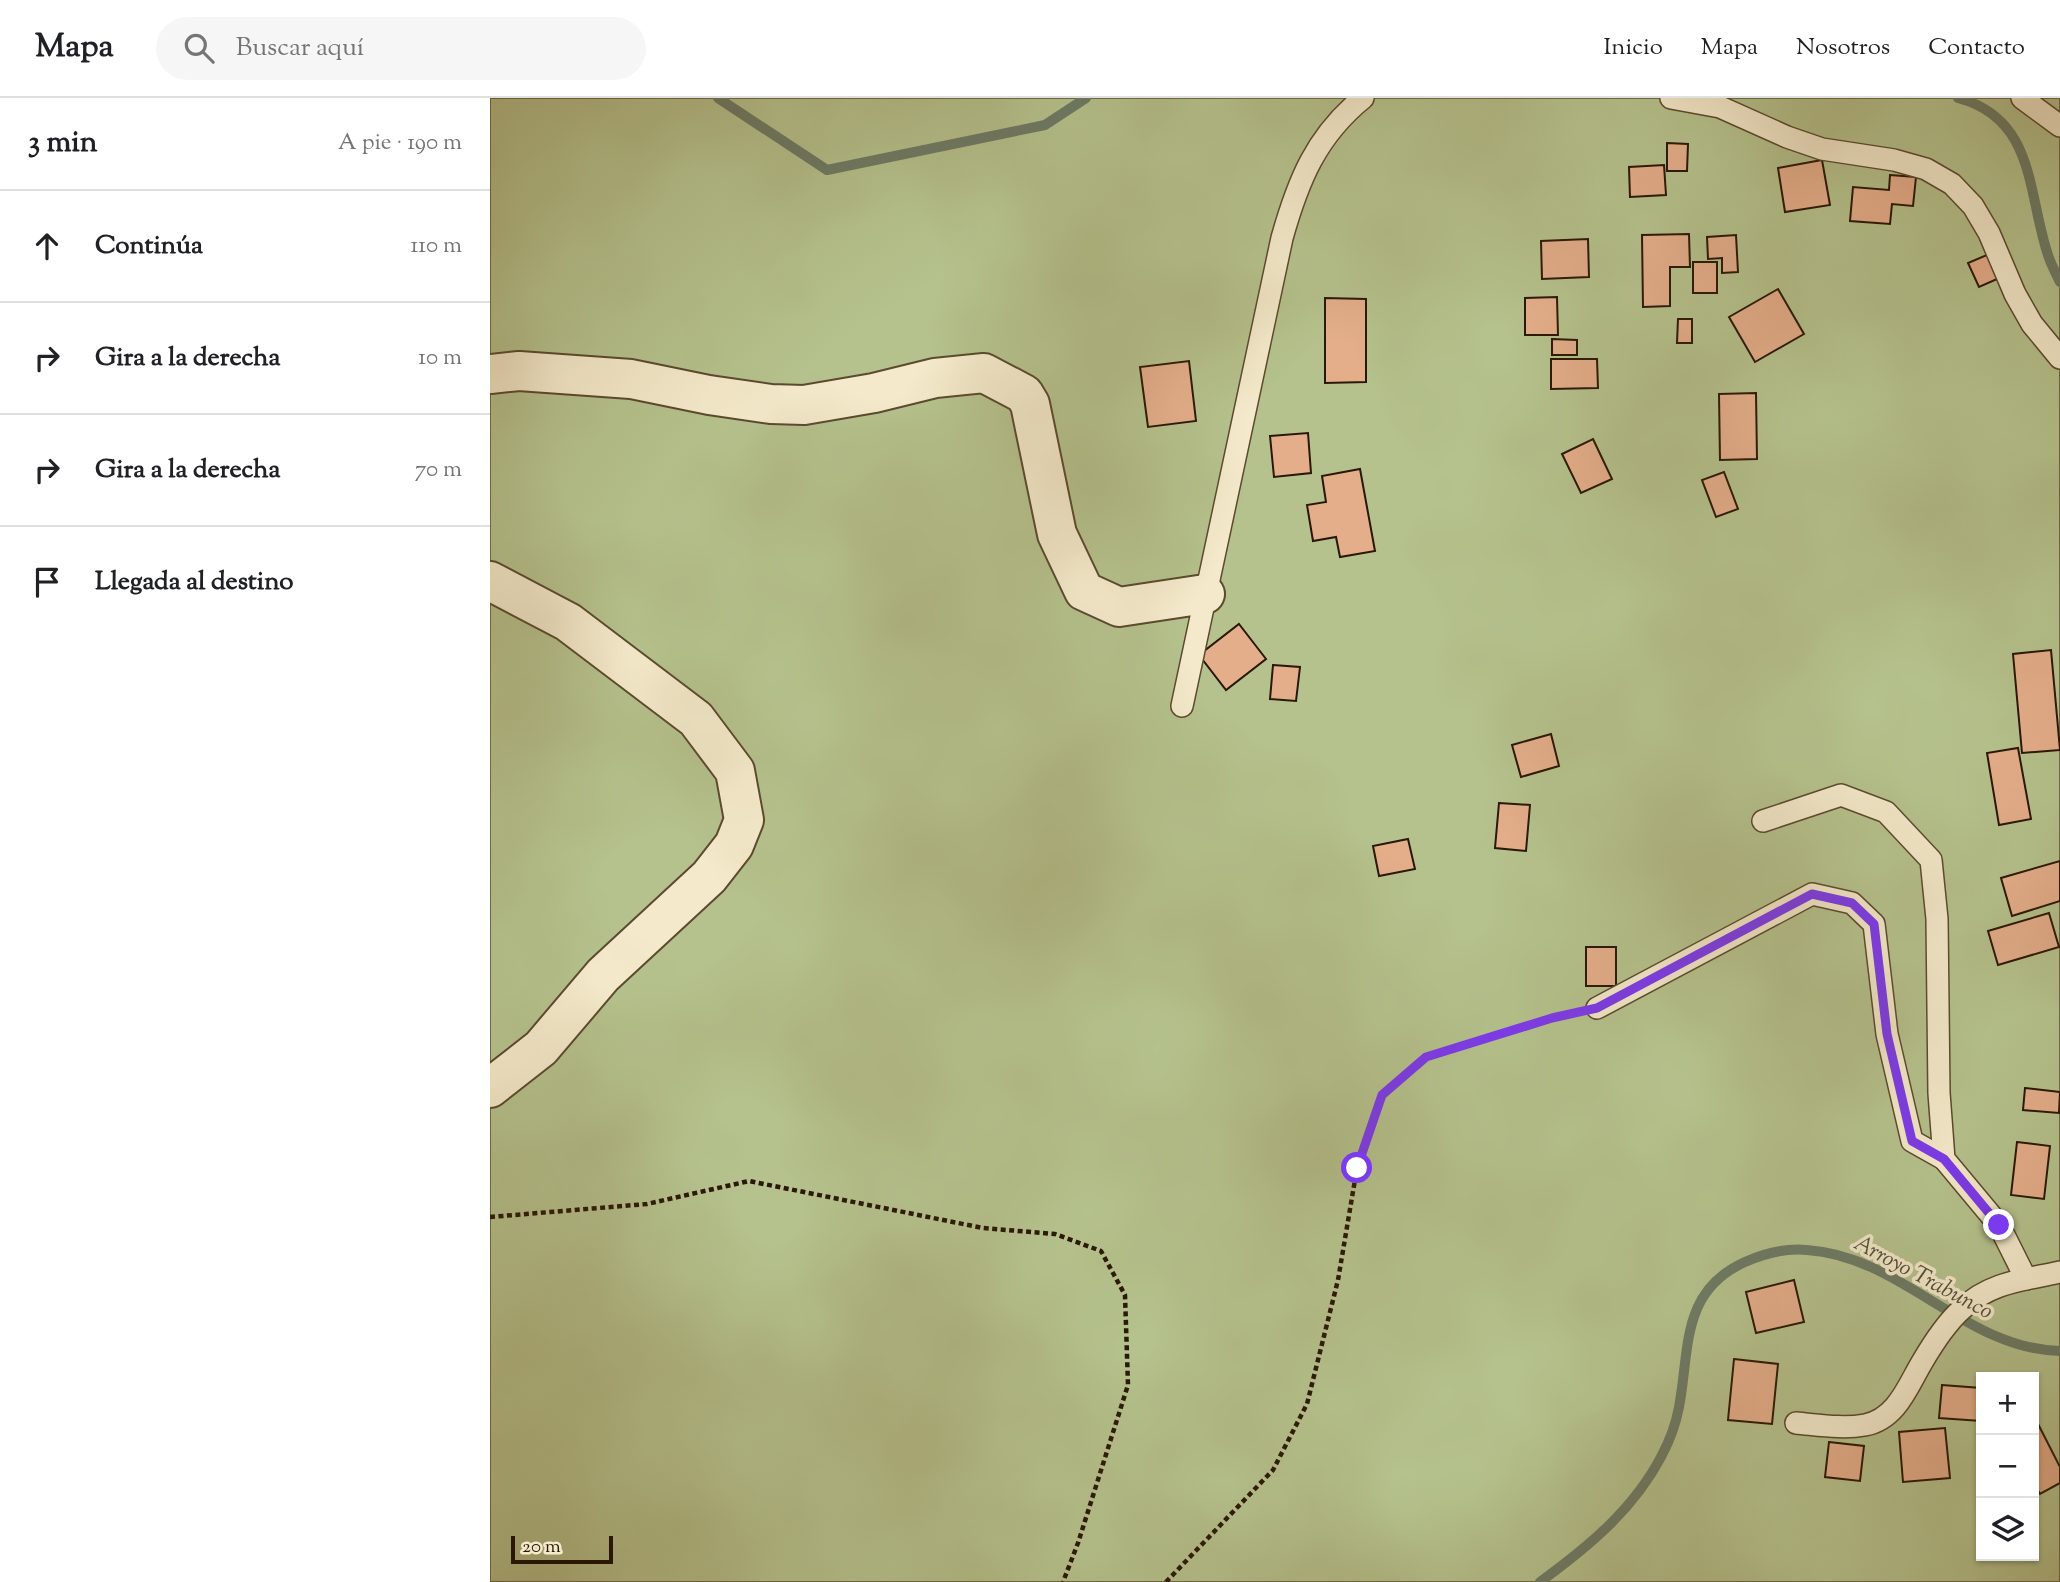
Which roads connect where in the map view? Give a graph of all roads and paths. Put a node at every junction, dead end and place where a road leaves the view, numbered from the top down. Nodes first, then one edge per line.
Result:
1 (1363, 98) edge
2 (1671, 98) edge
3 (2022, 98) edge
4 (2060, 126) edge
5 (2060, 358) edge
6 (490, 374) edge
7 (490, 581) edge
8 (1205, 594) junction
9 (1182, 706) dead end
10 (1763, 821) dead end
11 (1597, 1008) joint
12 (490, 1088) edge
13 (1944, 1159) junction
14 (490, 1217) edge
15 (2060, 1272) edge
16 (2026, 1279) junction
17 (1796, 1423) dead end
18 (1063, 1582) edge
19 (1166, 1582) edge

1 - 8 lane
2 - 5 lane
3 - 4 lane
6 - 8 street
7 - 12 street
8 - 9 lane
10 - 13 lane
11 - 13 lane
11 - 19 path
13 - 16 lane
14 - 18 path
15 - 16 lane
16 - 17 lane

